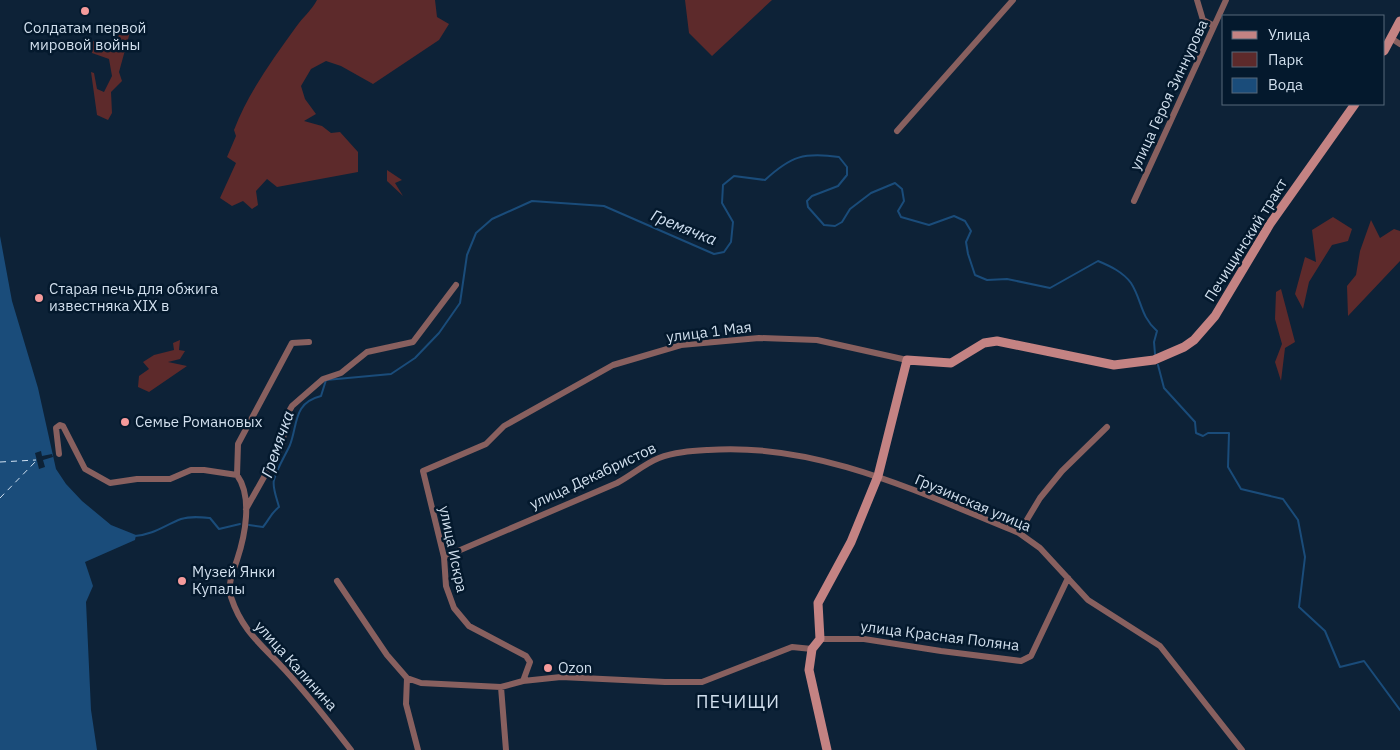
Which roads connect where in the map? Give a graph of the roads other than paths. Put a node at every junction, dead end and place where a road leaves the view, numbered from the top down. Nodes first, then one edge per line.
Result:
1 (1013, 0) edge
2 (1197, 0) edge
3 (1226, 0) edge
4 (1400, 21) edge
5 (1214, 26) junction
6 (1391, 38) junction
7 (1400, 44) edge
8 (1385, 49) edge
9 (1354, 105) edge
10 (897, 131) dead end
11 (1134, 201) dead end
12 (456, 285) dead end
13 (309, 342) dead end
14 (907, 360) junction
15 (1106, 427) dead end
16 (59, 454) dead end
17 (423, 471) joint
18 (237, 475) junction
19 (878, 476) junction
20 (246, 510) junction
21 (1020, 533) junction
22 (444, 557) junction
23 (1068, 578) junction
24 (337, 581) dead end
25 (820, 639) junction
26 (812, 649) junction
27 (407, 678) junction
28 (523, 681) junction
29 (501, 688) junction
30 (351, 750) edge
31 (418, 750) edge
32 (506, 750) edge
33 (827, 750) edge
34 (1242, 750) edge

1 - 10 street
2 - 5 street
3 - 5 street, улица Героя Зиннурова
4 - 6 street
5 - 11 street, улица Героя Зиннурова
6 - 7 street
6 - 8 street
9 - 14 street, Печищинский тракт
12 - 20 street
13 - 18 street
14 - 17 street, улица 1 Мая
14 - 19 street
15 - 21 street
16 - 18 street
17 - 22 street, улица Искра
18 - 20 street
19 - 21 street, Грузинская улица
19 - 22 street, улица Декабристов
19 - 25 street
20 - 30 street, улица Калинина
21 - 23 street, Грузинская улица
22 - 28 street, улица Искра
23 - 25 street, улица Красная Поляна
23 - 34 street, Грузинская улица
24 - 27 street
25 - 26 street
26 - 28 street
26 - 33 street
27 - 29 street
27 - 31 street
28 - 29 street
29 - 32 street

